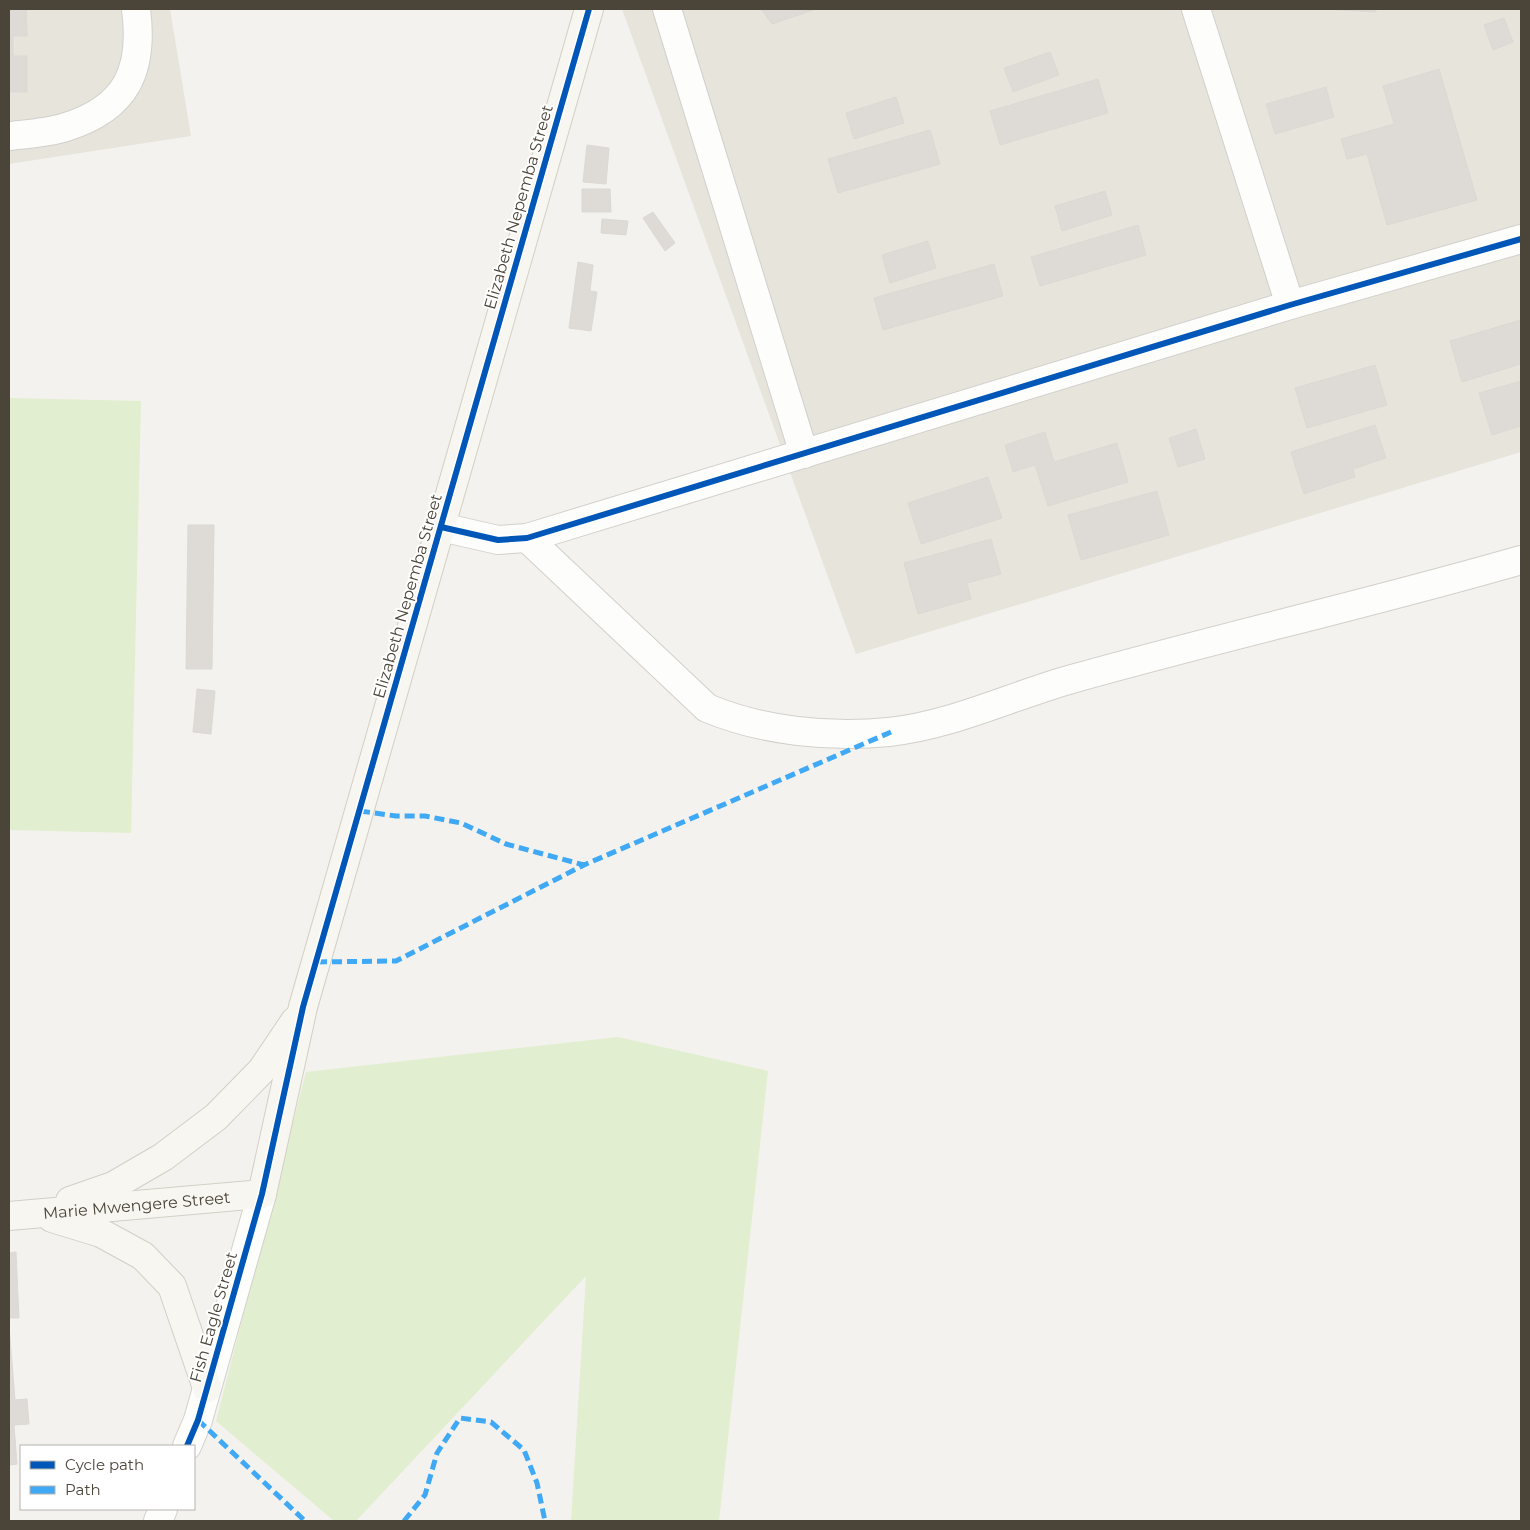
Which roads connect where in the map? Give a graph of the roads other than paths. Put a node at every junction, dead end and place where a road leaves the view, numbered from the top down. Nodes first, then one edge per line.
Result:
1 (136, 9) edge
2 (589, 9) edge
3 (667, 9) edge
4 (1196, 9) edge
5 (9, 136) edge
6 (1521, 239) edge
7 (1290, 306) junction
8 (804, 454) junction
9 (441, 527) junction
10 (527, 538) junction
11 (1521, 560) edge
12 (303, 1007) junction
13 (262, 1194) junction
14 (36, 1214) junction
15 (9, 1216) edge
16 (207, 1388) junction
17 (188, 1445) edge

1 - 5 street
2 - 9 street, Elizabeth Nepemba Street
3 - 8 street
4 - 7 street
6 - 7 street
7 - 8 street
8 - 10 street
9 - 10 street
9 - 12 street, Elizabeth Nepemba Street
10 - 11 street
12 - 13 street, Elizabeth Nepemba Street
12 - 14 street
13 - 14 street, Marie Mwengere Street
13 - 16 street, Fish Eagle Street
14 - 15 street, Marie Mwengere Street
14 - 16 street
16 - 17 street, Fish Eagle Street

